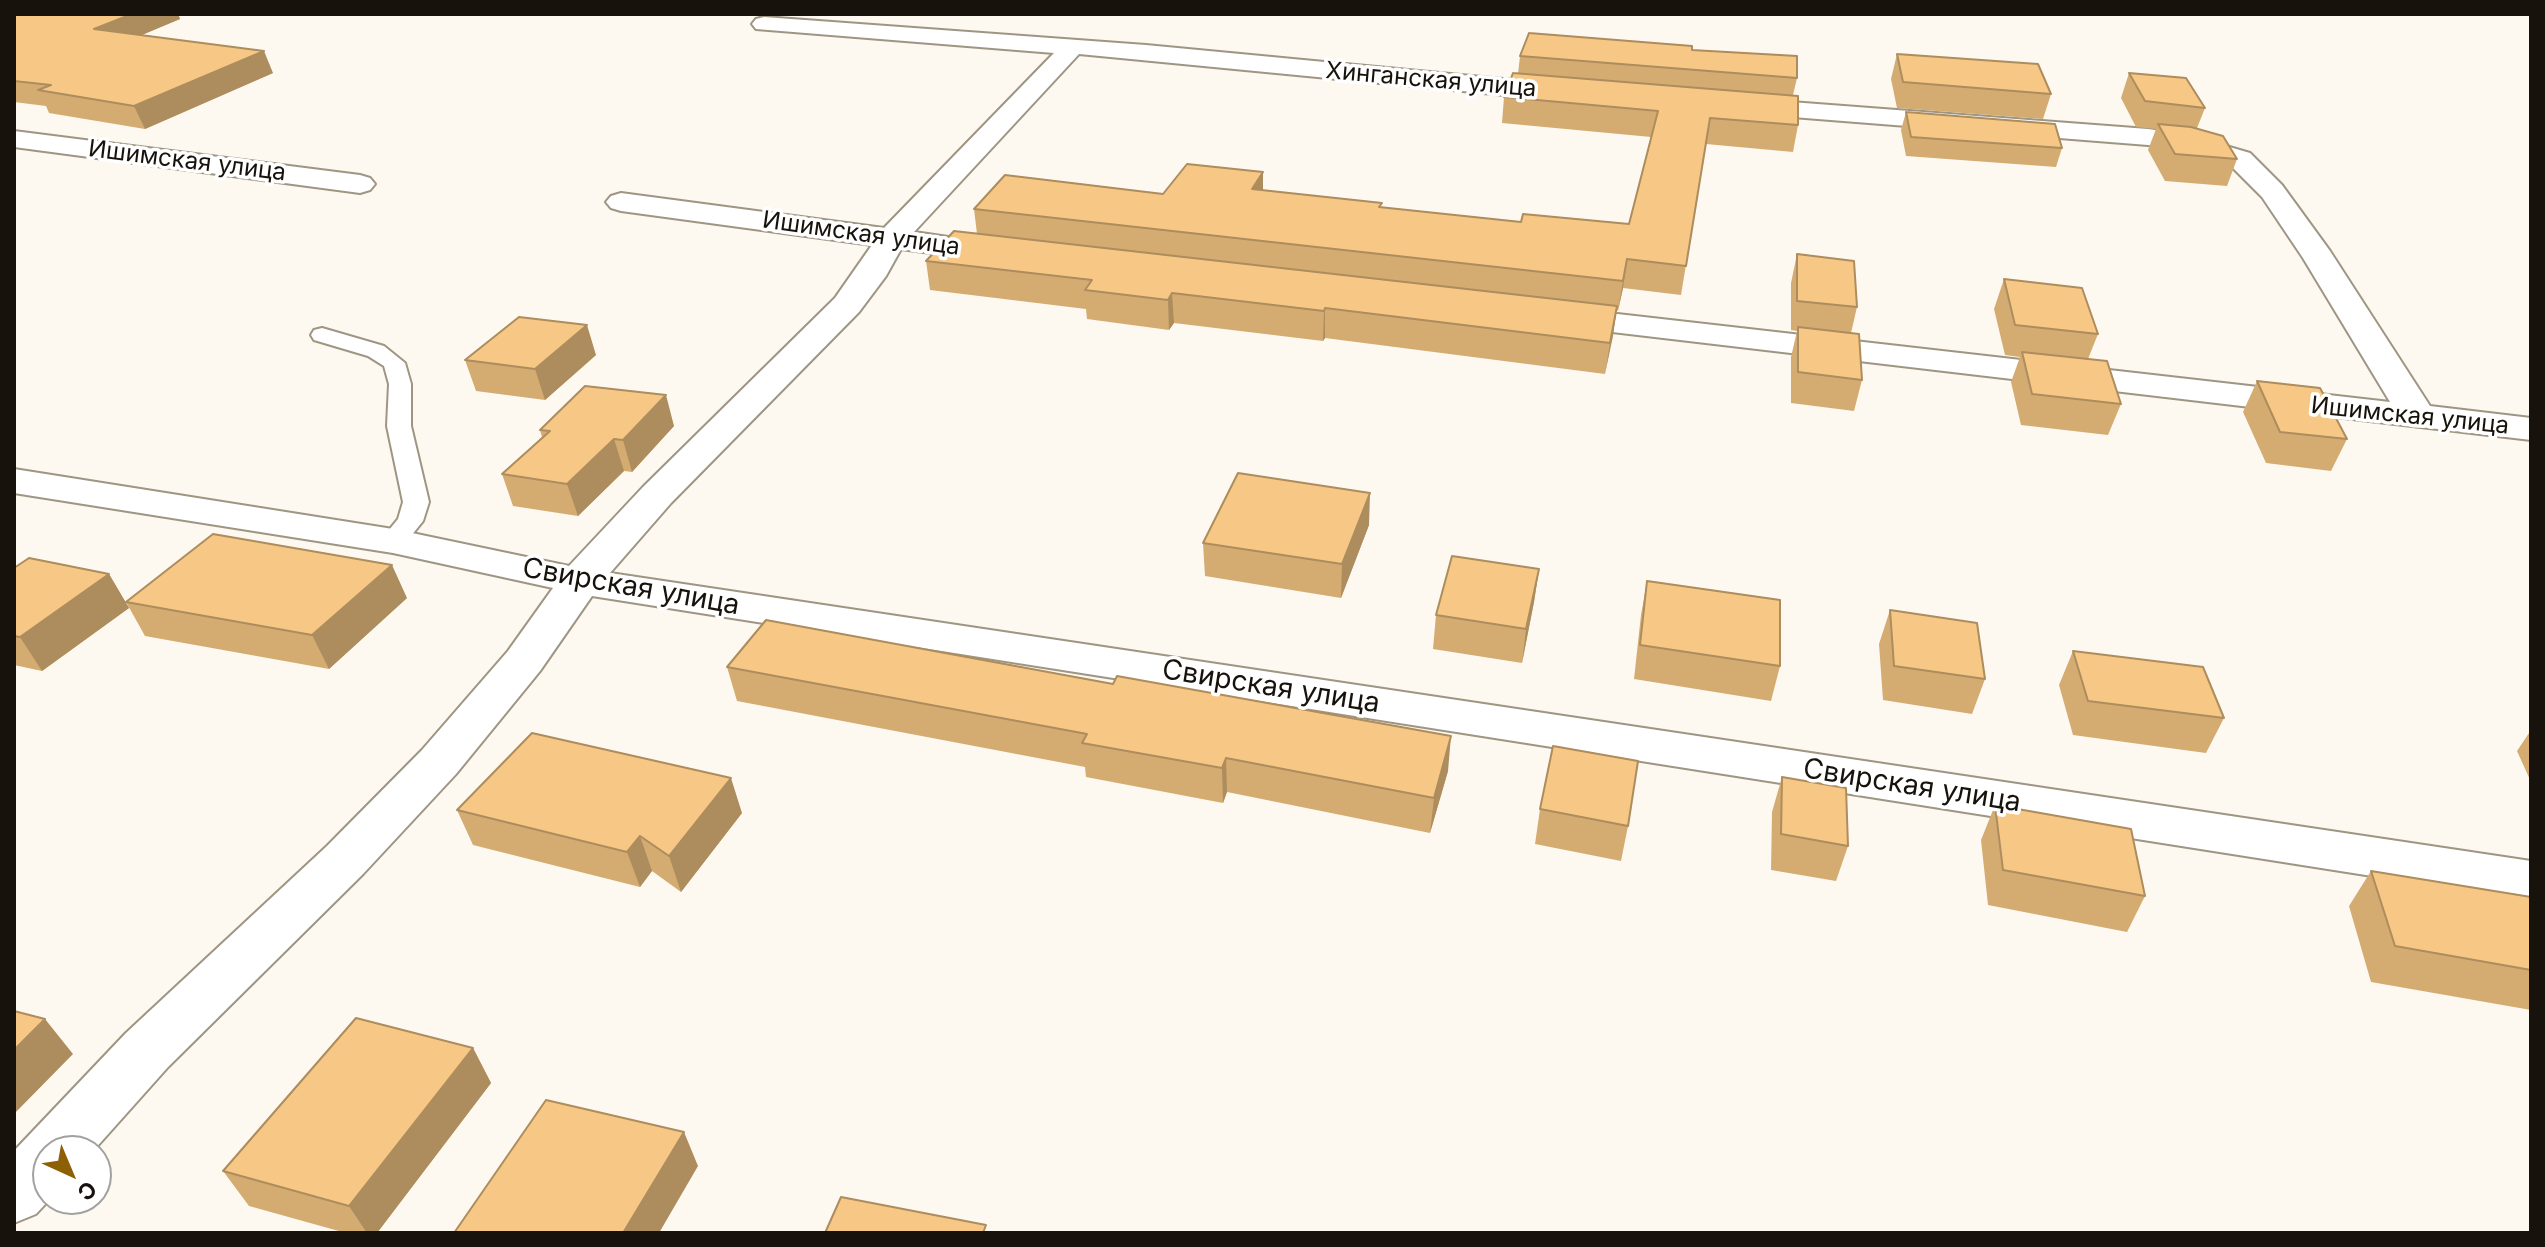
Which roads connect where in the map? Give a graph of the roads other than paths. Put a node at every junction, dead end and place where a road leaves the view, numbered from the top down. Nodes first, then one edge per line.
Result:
1 (764, 24) dead end
2 (1071, 49) junction
3 (1595, 95) edge
4 (1705, 103) edge
5 (14, 139) edge
6 (360, 184) dead end
7 (621, 202) dead end
8 (890, 240) junction
9 (1032, 256) edge
10 (1520, 313) edge
11 (322, 335) dead end
12 (2418, 417) junction
13 (2531, 429) edge
14 (14, 481) edge
15 (393, 541) junction
16 (579, 581) junction
17 (2531, 881) edge
18 (69, 1135) edge
19 (32, 1175) edge
20 (14, 1194) edge

1 - 2 street, Хинганская улица
2 - 3 street, Хинганская улица
2 - 8 street
4 - 12 street
5 - 6 street, Ишимская улица
7 - 8 street, Ишимская улица
8 - 9 street, Ишимская улица
8 - 16 street
10 - 12 street, Ишимская улица
11 - 15 lane
12 - 13 street, Ишимская улица
14 - 15 street, Свирская улица
15 - 16 street, Свирская улица
16 - 17 street, Свирская улица
16 - 18 street
19 - 20 street

